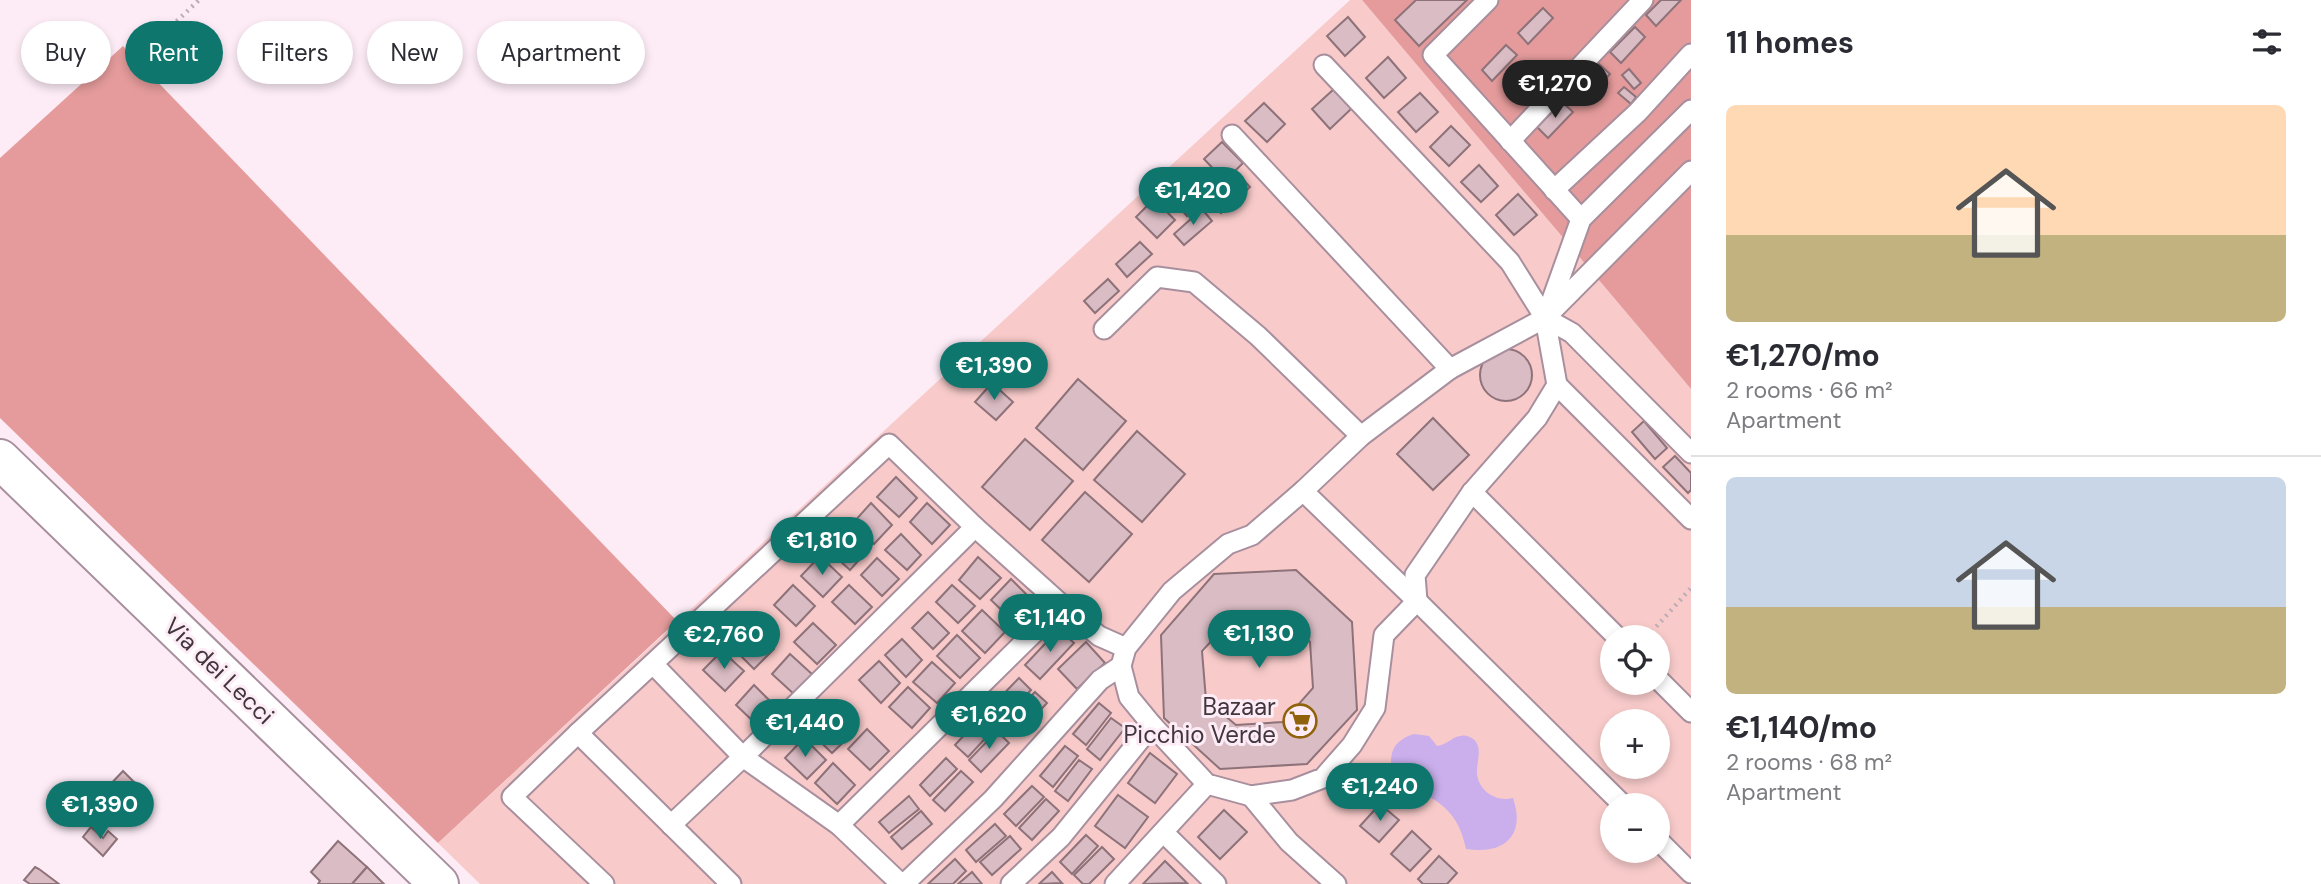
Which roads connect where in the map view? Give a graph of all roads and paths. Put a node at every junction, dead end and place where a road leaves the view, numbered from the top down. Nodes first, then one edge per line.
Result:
1 (200, 0) edge
2 (1488, 0) edge
3 (1643, 0) edge
4 (177, 21) edge
5 (1691, 54) edge
6 (1324, 65) dead end
7 (1691, 110) edge
8 (1232, 135) dead end
9 (1510, 141) junction
10 (1691, 171) edge
11 (1554, 190) junction
12 (1581, 219) junction
13 (1545, 318) junction
14 (1104, 329) dead end
15 (1450, 369) junction
16 (1557, 385) junction
17 (1361, 436) junction
18 (1691, 453) edge
19 (0, 459) edge
20 (1303, 491) junction
21 (1472, 492) junction
22 (1691, 519) edge
23 (975, 527) junction
24 (1691, 588) edge
25 (1417, 601) junction
26 (1062, 605) junction
27 (1605, 625) edge
28 (1658, 625) edge
29 (1124, 657) junction
30 (653, 664) junction
31 (1670, 691) edge
32 (1691, 712) edge
33 (1152, 725) junction
34 (578, 733) junction
35 (743, 757) junction
36 (1207, 784) junction
37 (1611, 793) edge
38 (1251, 796) junction
39 (671, 825) junction
40 (839, 825) junction
41 (1164, 833) junction
42 (1670, 852) edge
43 (1691, 873) edge
44 (439, 884) edge
45 (604, 884) edge
46 (731, 884) edge
47 (902, 884) edge
48 (1011, 884) edge
49 (1115, 884) edge
50 (1216, 884) edge
51 (1336, 884) edge

1 - 4 path
2 - 9 lane
3 - 9 lane
5 - 11 lane
6 - 13 lane
7 - 12 lane
8 - 15 lane
9 - 11 lane
10 - 13 lane
11 - 12 lane
12 - 13 lane
13 - 15 lane
13 - 16 lane
13 - 18 lane
14 - 17 lane
15 - 17 lane
16 - 21 lane
16 - 22 lane
17 - 20 lane
19 - 44 street, Via dei Lecci
20 - 25 lane
20 - 29 lane
21 - 25 lane
21 - 27 lane
23 - 26 lane
23 - 30 lane
23 - 35 lane
24 - 28 path
25 - 37 lane
25 - 38 lane
26 - 29 lane
26 - 40 lane
29 - 33 lane
29 - 47 lane
30 - 34 lane
30 - 35 lane
31 - 32 lane
33 - 36 lane
33 - 48 lane
34 - 39 lane
34 - 45 lane
35 - 39 lane
35 - 40 lane
36 - 38 lane
36 - 41 lane
38 - 51 lane
39 - 46 lane
40 - 47 lane
41 - 49 lane
41 - 50 lane
42 - 43 lane

